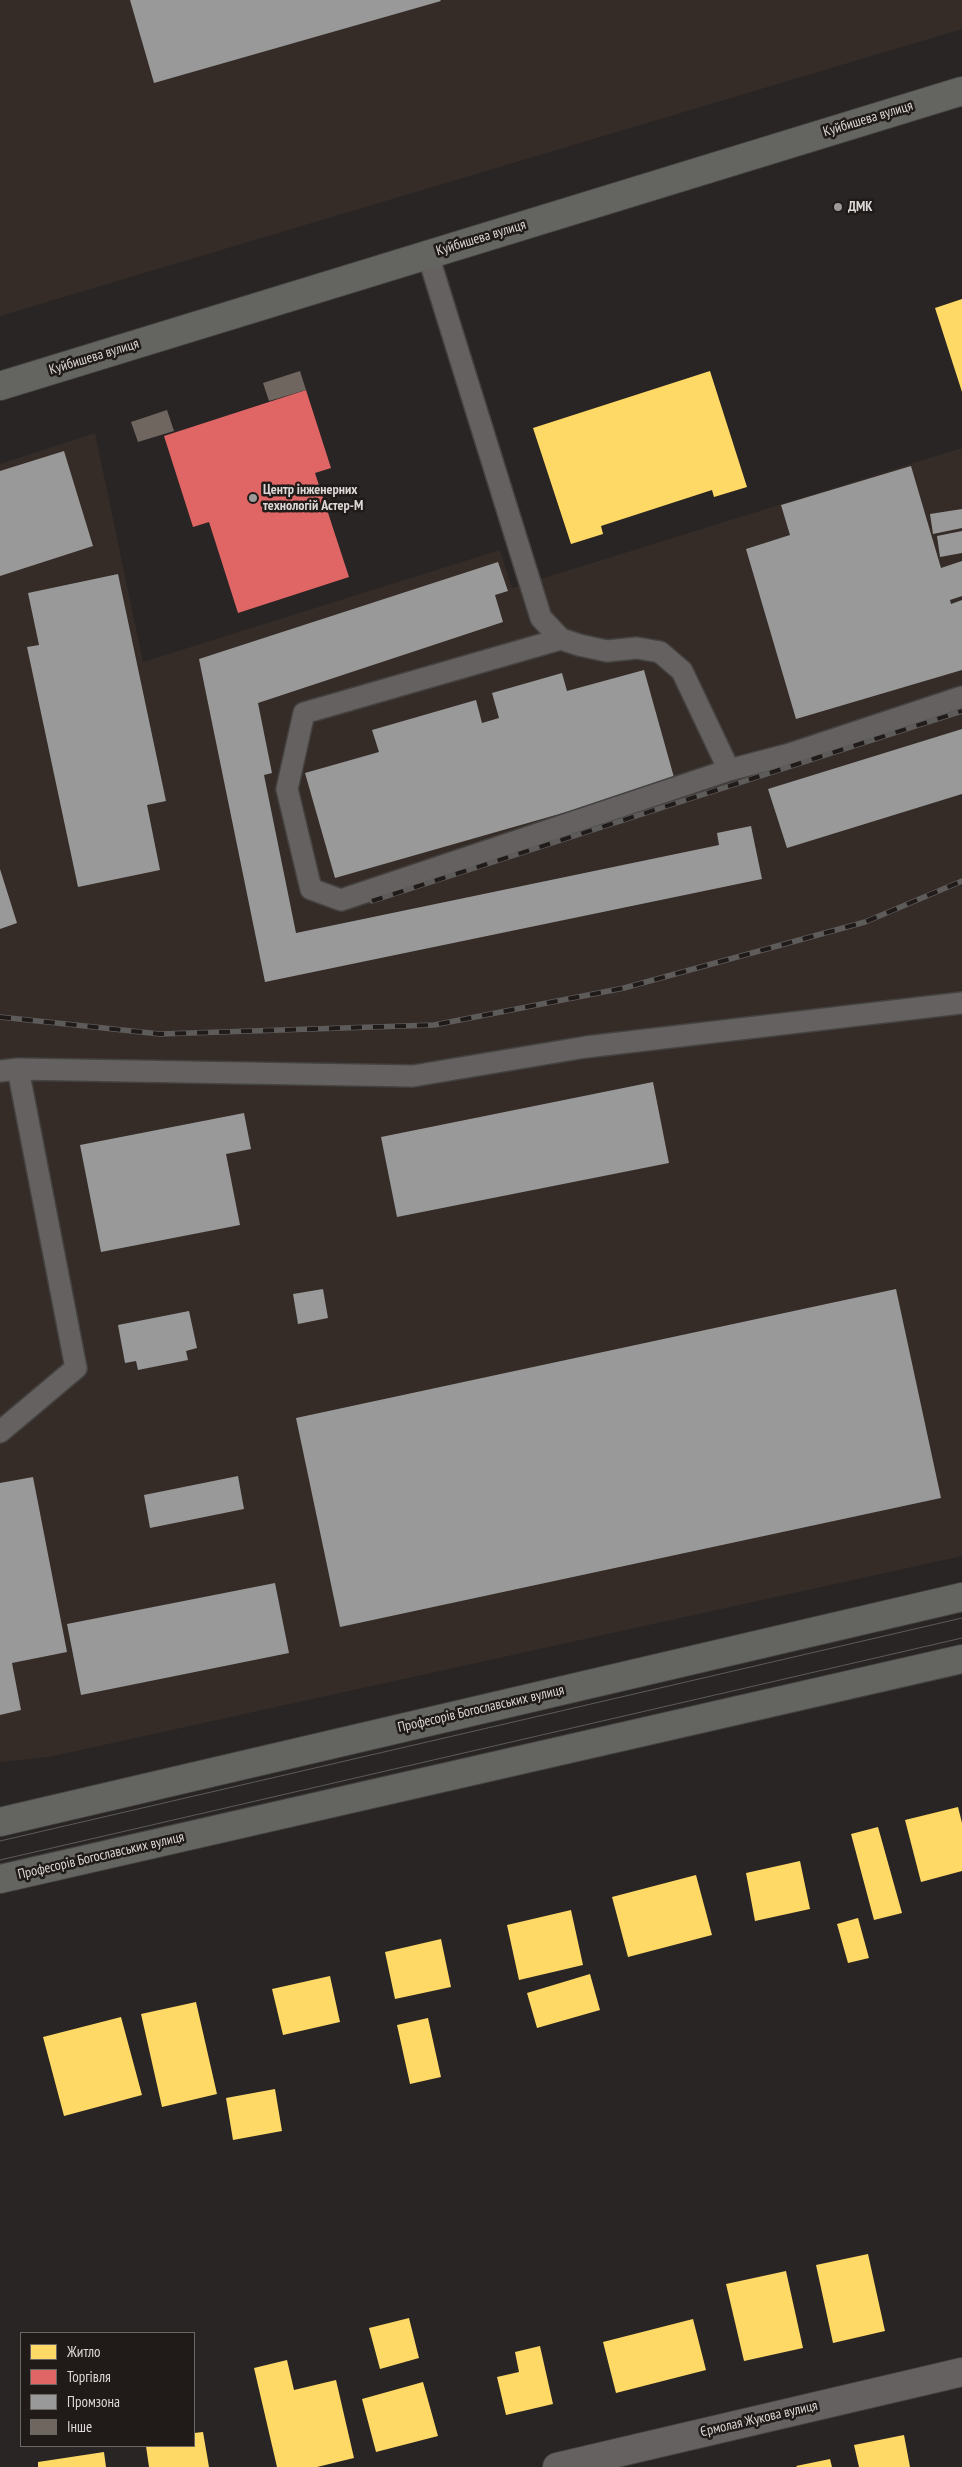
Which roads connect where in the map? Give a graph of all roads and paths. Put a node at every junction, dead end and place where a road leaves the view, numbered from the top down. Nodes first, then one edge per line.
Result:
1 (962, 90) edge
2 (428, 254) junction
3 (0, 386) edge
4 (561, 639) junction
5 (962, 697) edge
6 (729, 770) junction
7 (962, 1003) edge
8 (9, 1070) edge
9 (0, 1432) edge
10 (961, 1602) edge
11 (962, 1659) edge
12 (0, 1822) edge
13 (0, 1879) edge
14 (962, 2372) edge
15 (557, 2467) edge

1 - 2 street, Куйбишева вулиця
2 - 3 street, Куйбишева вулиця
2 - 4 lane
4 - 6 lane
4 - 6 lane
5 - 6 lane
7 - 8 lane
8 - 9 lane
10 - 12 street, Професорів Богославських вулиця
11 - 13 street, Професорів Богославських вулиця
14 - 15 street, Єрмолая Жукова вулиця

